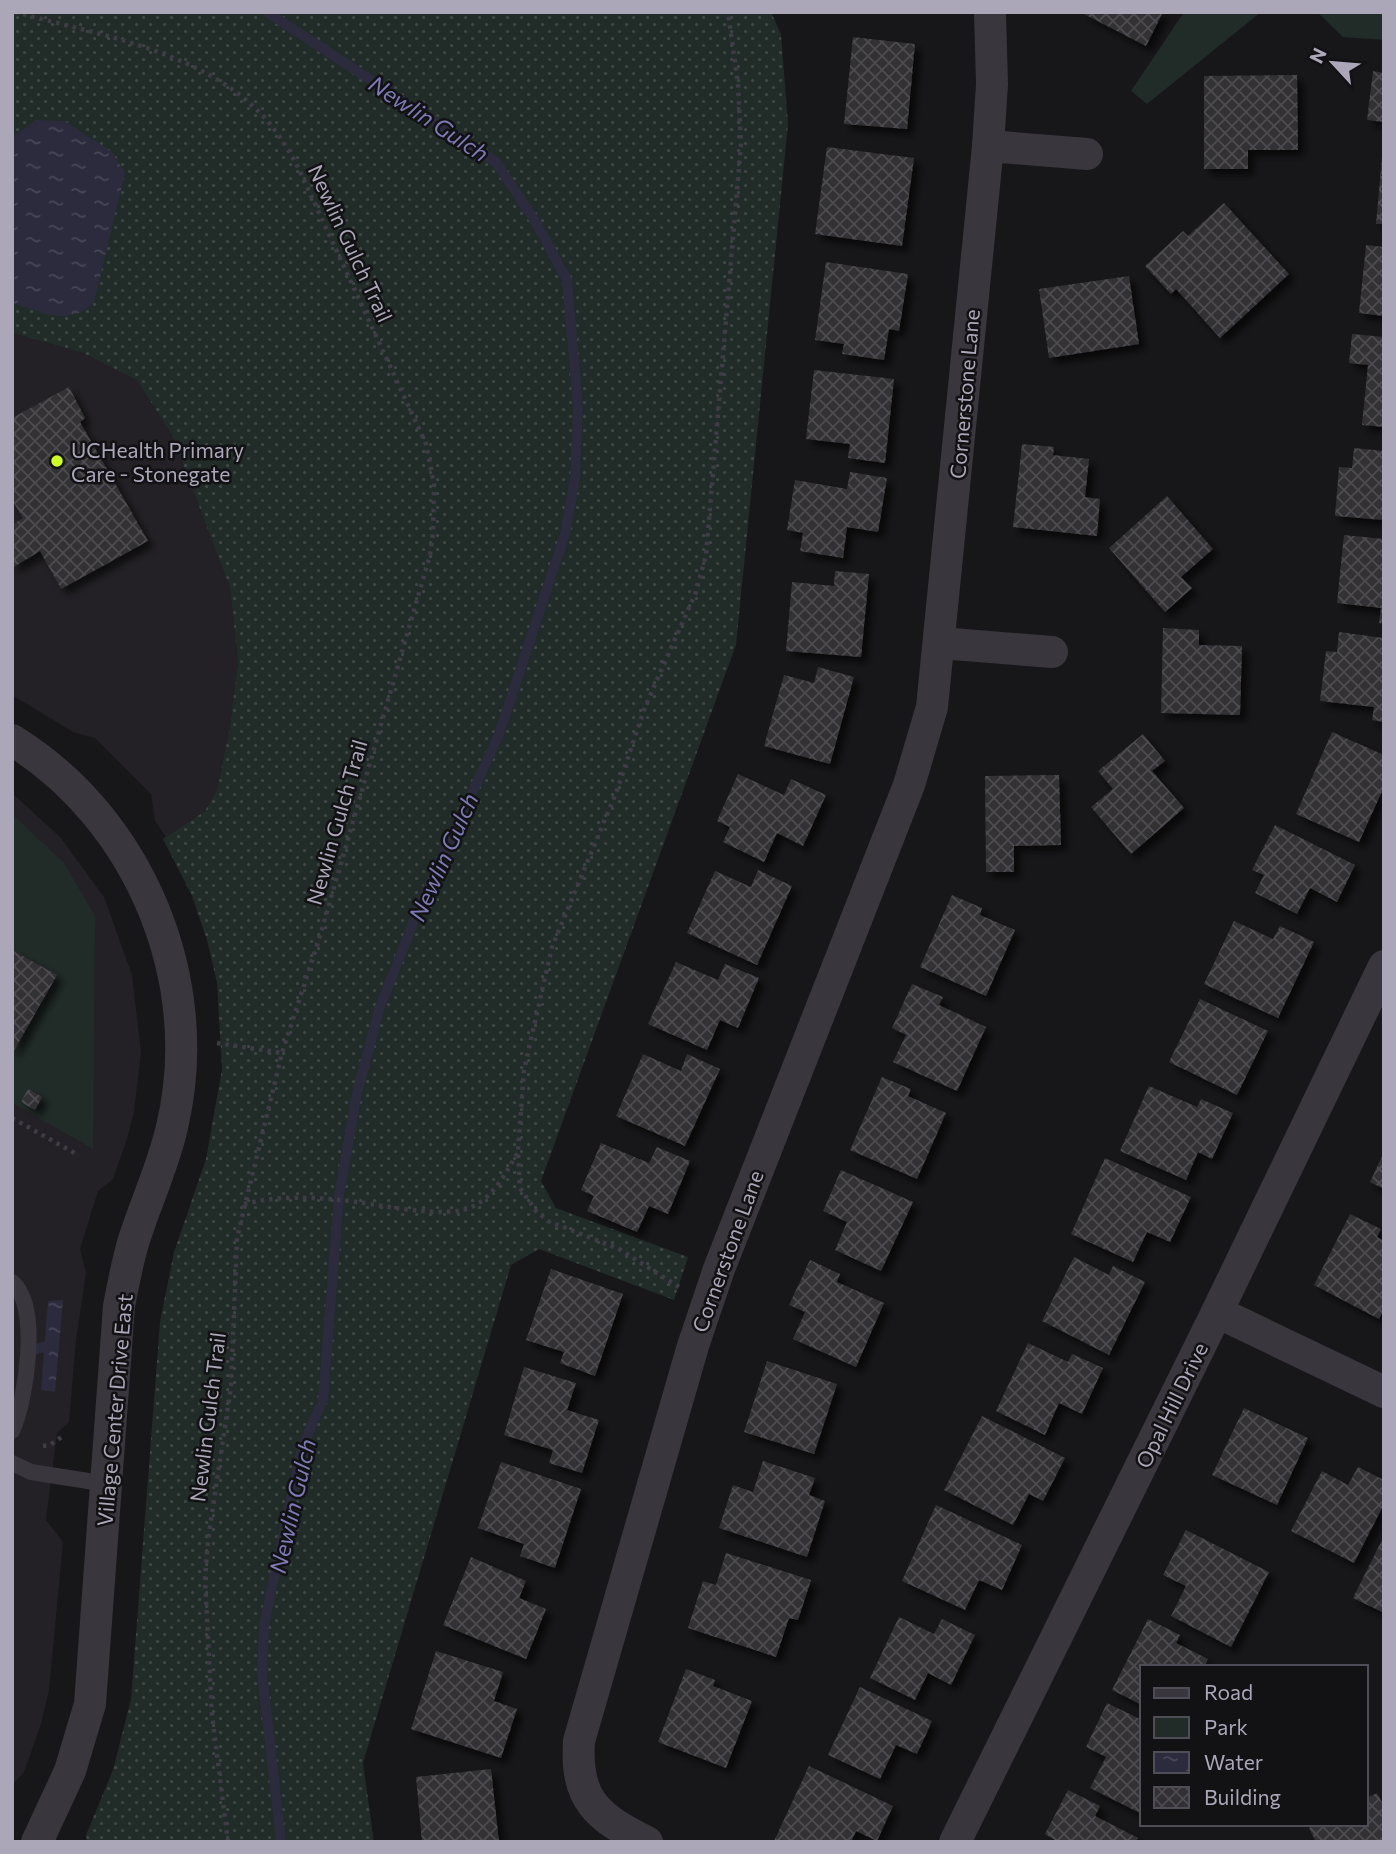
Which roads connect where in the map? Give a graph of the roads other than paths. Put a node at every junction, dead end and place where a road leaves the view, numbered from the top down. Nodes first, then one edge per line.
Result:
1 (990, 12) edge
2 (988, 146) junction
3 (1087, 155) dead end
4 (940, 643) junction
5 (1052, 652) dead end
6 (12, 740) edge
7 (1384, 966) edge
8 (12, 1282) edge
9 (1217, 1312) junction
10 (1384, 1392) edge
11 (12, 1431) edge
12 (12, 1463) edge
13 (107, 1484) junction
14 (37, 1842) edge
15 (648, 1842) edge
16 (955, 1842) edge

1 - 2 street, Cornerstone Lane
2 - 3 street
2 - 4 street, Cornerstone Lane
4 - 5 street
4 - 15 street, Cornerstone Lane
6 - 13 street, Village Center Drive East
7 - 9 street, Opal Hill Drive
8 - 11 lane
9 - 10 street
9 - 16 street, Opal Hill Drive
12 - 13 lane
13 - 14 street, Village Center Drive East

